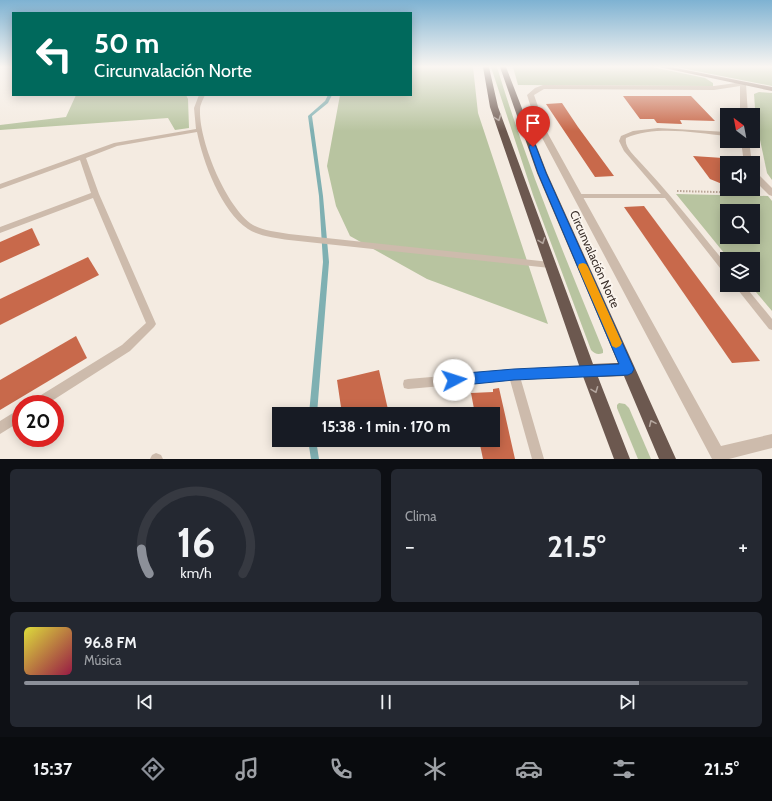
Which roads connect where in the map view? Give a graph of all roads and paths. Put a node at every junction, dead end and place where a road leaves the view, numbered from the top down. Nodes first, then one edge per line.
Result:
1 (490, 88) edge
2 (512, 88) edge
3 (540, 88) edge
4 (743, 88) edge
5 (202, 96) edge
6 (744, 108) edge
7 (198, 130) junction
8 (720, 134) edge
9 (82, 157) junction
10 (760, 181) edge
11 (0, 187) edge
12 (772, 193) edge
13 (95, 194) junction
14 (665, 194) junction
15 (578, 196) junction
16 (0, 230) edge
17 (720, 262) edge
18 (550, 265) junction
19 (745, 292) edge
20 (772, 326) edge
21 (628, 369) junction
22 (588, 371) junction
23 (514, 375) junction
24 (408, 384) dead end
25 (51, 395) edge
26 (12, 420) edge
27 (0, 428) edge
28 (772, 441) edge
29 (719, 456) edge
30 (538, 459) edge
31 (622, 459) edge
32 (668, 459) edge

1 -> 18 highway
2 - 21 highway, Circunvalación Norte
3 - 15 street
4 - 6 street
5 - 7 lane
7 - 9 lane
7 - 18 lane
8 - 14 lane
9 - 11 lane
9 - 13 lane
10 - 12 street
12 - 14 path
13 - 16 lane
13 - 25 lane
14 - 15 lane
14 - 17 lane
15 - 29 street
18 - 22 highway
19 - 20 lane
21 - 22 highway
32 -> 21 highway, Circunvalación Norte
22 - 23 lane
22 -> 31 highway
23 - 24 lane
23 - 30 lane
26 - 27 lane
28 - 29 street

